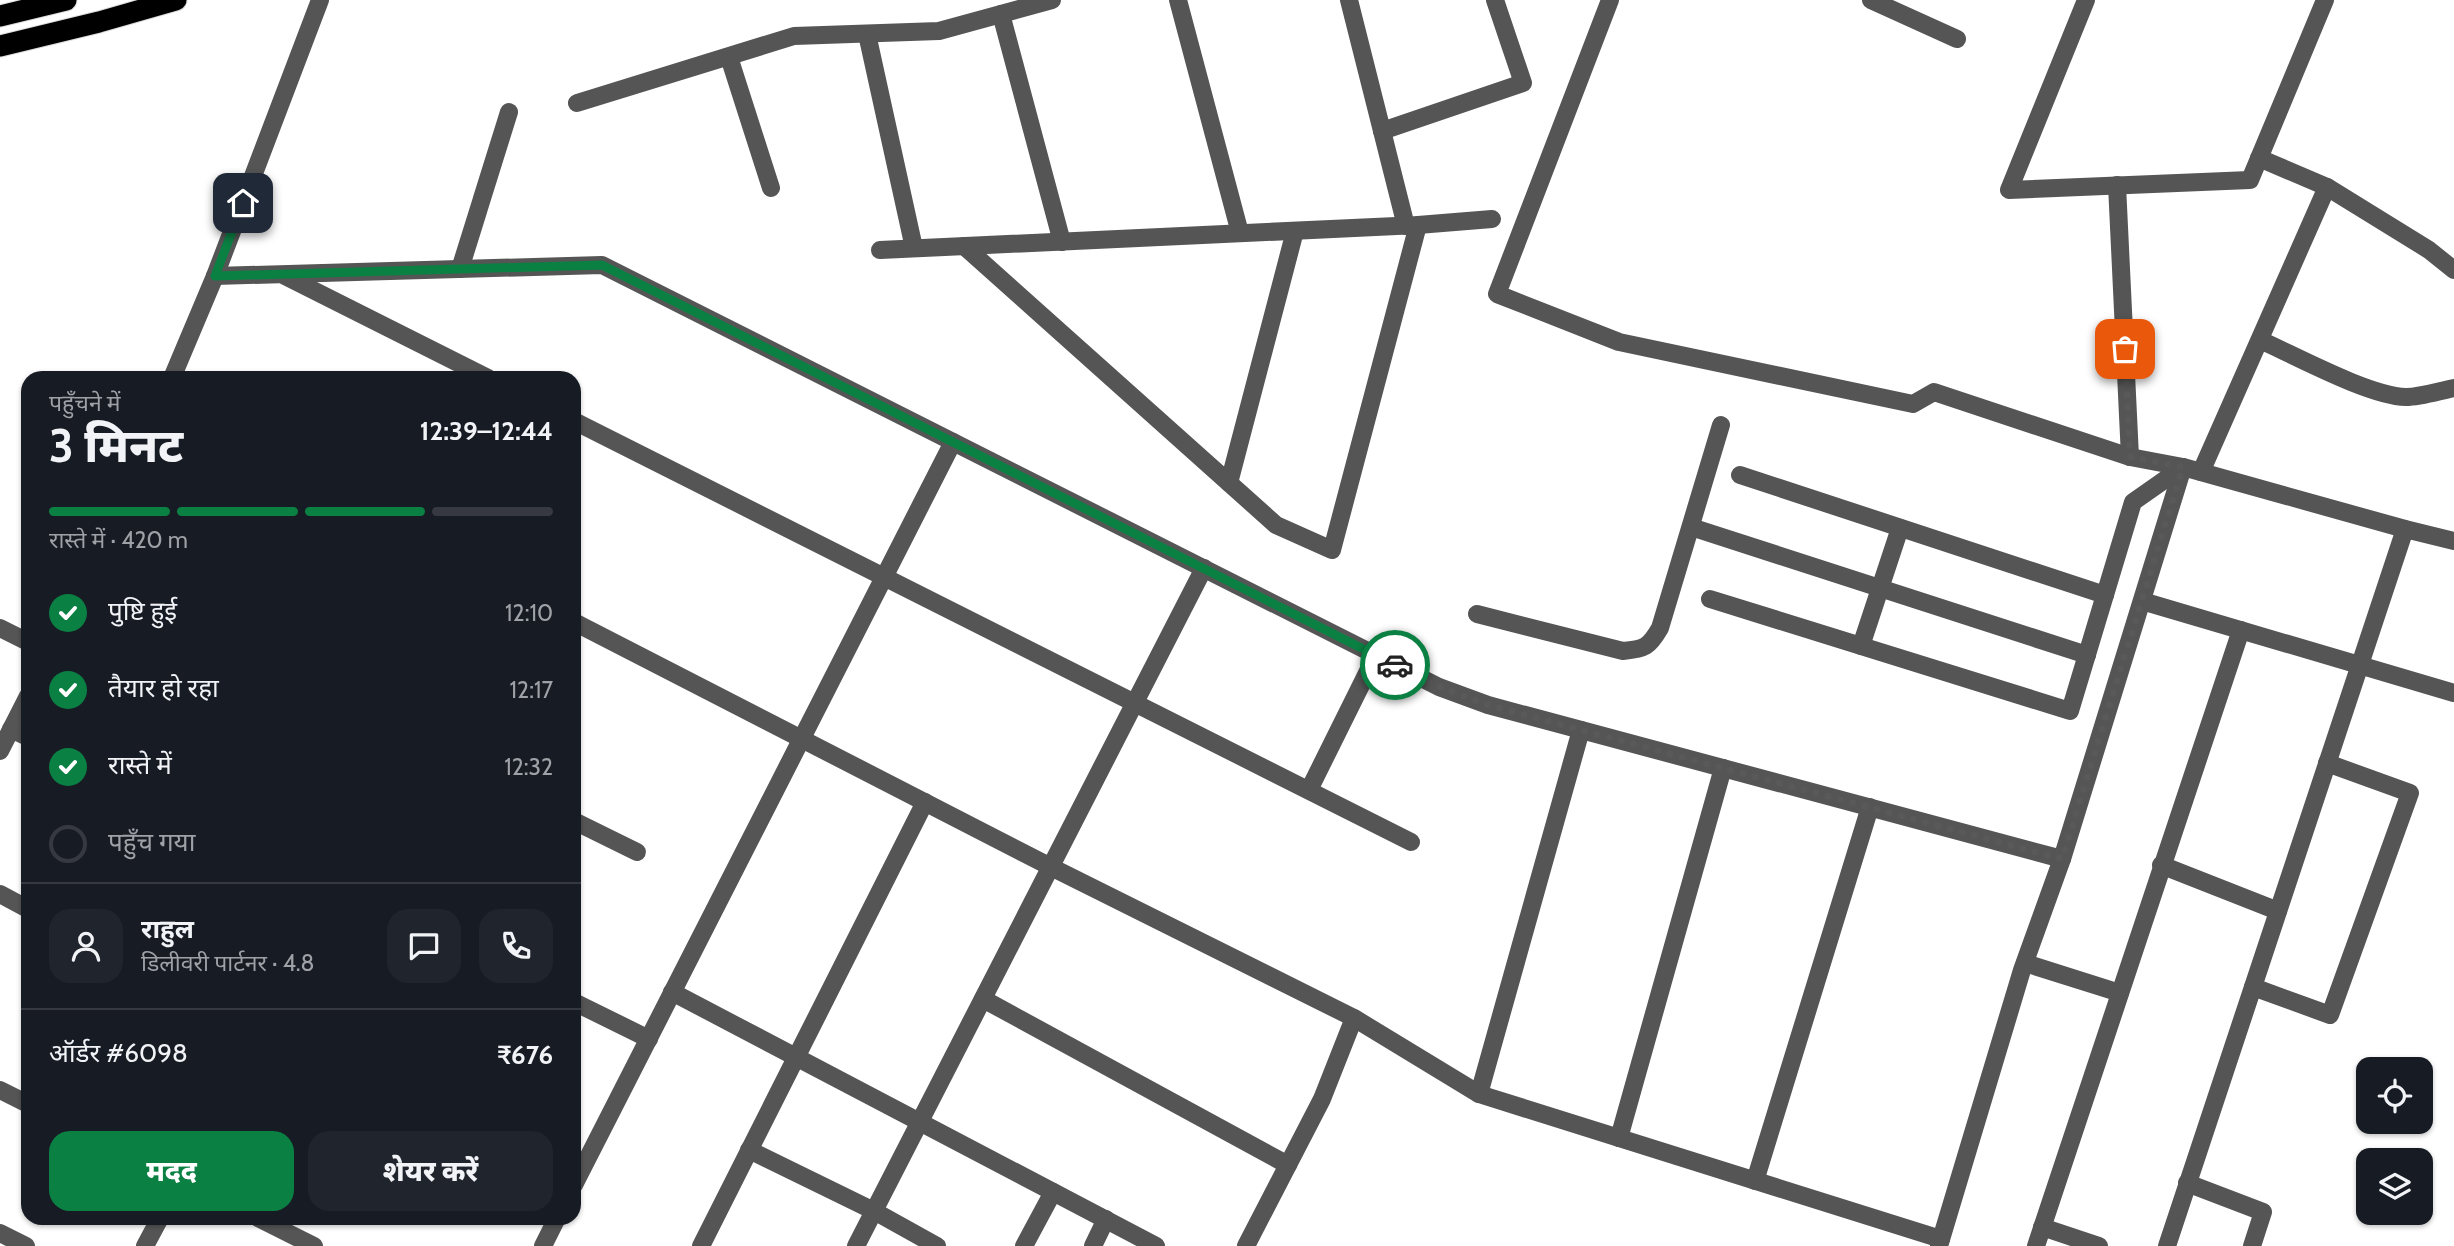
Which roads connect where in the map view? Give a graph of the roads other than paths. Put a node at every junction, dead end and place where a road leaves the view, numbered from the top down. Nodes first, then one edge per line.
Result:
1 (66, 0) edge
2 (176, 0) edge
3 (320, 0) edge
4 (1052, 0) edge
5 (1178, 0) edge
6 (1349, 0) edge
7 (1495, 0) edge
8 (1610, 0) edge
9 (1871, 0) edge
10 (2086, 0) edge
11 (2325, 0) edge
12 (1001, 14) junction
13 (0, 16) edge
14 (867, 34) junction
15 (1957, 39) dead end
16 (0, 46) edge
17 (729, 57) junction
18 (577, 103) dead end
19 (509, 113) dead end
20 (1382, 131) junction
21 (2259, 158) junction
22 (2117, 186) junction
23 (2327, 187) junction
24 (771, 188) dead end
25 (1492, 219) dead end
26 (1412, 225) junction
27 (1295, 231) junction
28 (1240, 233) junction
29 (1062, 242) junction
30 (964, 246) junction
31 (914, 248) junction
32 (880, 250) dead end
33 (460, 269) junction
34 (2454, 270) edge
35 (281, 274) junction
36 (215, 276) junction
37 (2260, 340) junction
38 (175, 371) edge
39 (474, 371) edge
40 (2454, 388) edge
41 (581, 425) edge
42 (1721, 425) dead end
43 (953, 442) junction
44 (2130, 457) junction
45 (2192, 469) junction
46 (1740, 475) dead end
47 (1229, 483) junction
48 (1691, 527) junction
49 (1900, 528) junction
50 (2405, 529) junction
51 (2454, 541) edge
52 (1204, 569) junction
53 (884, 577) junction
54 (1880, 589) junction
55 (2105, 594) junction
56 (1710, 599) dead end
57 (2142, 601) junction
58 (1477, 614) dead end
59 (581, 626) edge
60 (0, 628) edge
61 (2241, 630) junction
62 (21, 638) edge
63 (1861, 646) junction
64 (1376, 655) junction
65 (2087, 655) junction
66 (2360, 666) junction
67 (2454, 693) edge
68 (1135, 703) junction
69 (21, 710) edge
70 (11, 729) junction
71 (1581, 730) junction
72 (21, 734) edge
73 (801, 739) junction
74 (0, 751) edge
75 (2327, 763) junction
76 (1723, 768) junction
77 (1308, 790) junction
78 (925, 802) junction
79 (1870, 807) junction
80 (581, 824) edge
81 (1411, 842) dead end
82 (637, 852) dead end
83 (2062, 859) junction
84 (2161, 865) junction
85 (1051, 867) junction
86 (0, 894) edge
87 (21, 905) edge
88 (2278, 911) junction
89 (2025, 963) junction
90 (2253, 987) junction
91 (672, 992) junction
92 (2120, 993) junction
93 (982, 999) junction
94 (581, 1005) edge
95 (1354, 1018) junction
96 (649, 1039) junction
97 (797, 1057) junction
98 (0, 1090) edge
99 (1479, 1094) junction
100 (21, 1100) edge
101 (920, 1122) junction
102 (1619, 1138) junction
103 (749, 1150) junction
104 (1288, 1165) junction
105 (581, 1171) edge
106 (1755, 1181) junction
107 (2188, 1183) junction
108 (1053, 1192) junction
109 (874, 1211) junction
110 (1106, 1219) junction
111 (156, 1225) edge
112 (272, 1225) edge
113 (554, 1225) edge
114 (2042, 1227) junction
115 (0, 1233) edge
116 (1940, 1243) edge
117 (26, 1246) edge
118 (145, 1246) edge
119 (314, 1246) edge
120 (543, 1246) edge
121 (701, 1246) edge
122 (856, 1246) edge
123 (937, 1246) edge
124 (1024, 1246) edge
125 (1093, 1246) edge
126 (1156, 1246) edge
127 (1246, 1246) edge
128 (2036, 1246) edge
129 (2099, 1246) edge
130 (2167, 1246) edge
131 (2252, 1246) edge

1 - 13 highway
2 - 16 highway
3 - 36 street
4 - 12 street
5 - 28 street
6 - 20 street
7 - 20 street
8 - 44 street
9 - 15 street
10 - 22 street
11 - 21 street
12 - 14 street
12 - 29 street
14 - 17 street
14 - 31 street
17 - 18 street
17 - 24 street
19 - 33 street
20 - 26 street
21 - 22 street
21 - 23 street
22 - 44 street
23 - 34 street
23 - 37 street
25 - 26 street
26 - 27 street
26 - 47 street
27 - 28 street
27 - 47 street
28 - 29 street
29 - 30 street
30 - 31 street
30 - 47 street
31 - 32 street
33 - 35 street
33 - 43 street
35 - 36 street
35 - 39 street
36 - 38 street
37 - 40 street
37 - 45 street
41 - 53 street
42 - 48 street
43 - 52 street
43 - 53 street
44 - 45 street
45 - 50 street
45 - 55 street
45 - 57 street
46 - 49 street
48 - 54 street
48 - 58 street
49 - 54 street
49 - 55 street
50 - 51 street
50 - 66 street
52 - 64 street
52 - 68 street
53 - 68 street
53 - 73 street
54 - 63 street
54 - 65 street
55 - 65 street
56 - 63 street
57 - 61 street
57 - 83 street
59 - 73 street
60 - 62 street
61 - 66 street
61 - 84 street
63 - 65 street
64 - 71 street
64 - 77 street
66 - 67 street
66 - 75 street
68 - 77 street
68 - 85 street
69 - 70 street
70 - 72 street
70 - 74 street
71 - 76 street
71 - 99 street
73 - 78 street
73 - 91 street
75 - 88 street
75 - 90 street
76 - 79 street
76 - 102 street
77 - 81 street
78 - 85 street
78 - 97 street
79 - 83 street
79 - 106 street
80 - 82 street
83 - 89 street
84 - 88 street
84 - 92 street
85 - 93 street
85 - 95 street
86 - 87 street
88 - 90 street
89 - 92 street
89 - 116 street
90 - 107 street
91 - 96 street
91 - 97 street
92 - 114 street
93 - 101 street
93 - 104 street
94 - 96 street
95 - 99 street
95 - 104 street
96 - 105 street
97 - 101 street
97 - 103 street
98 - 100 street
99 - 102 street
101 - 108 street
101 - 109 street
102 - 106 street
103 - 109 street
103 - 121 street
104 - 127 street
106 - 116 street
107 - 130 street
107 - 131 street
108 - 110 street
108 - 124 street
109 - 122 street
109 - 123 street
110 - 125 street
110 - 126 street
111 - 118 street
112 - 119 street
113 - 120 street
114 - 128 street
114 - 129 street
115 - 117 street

